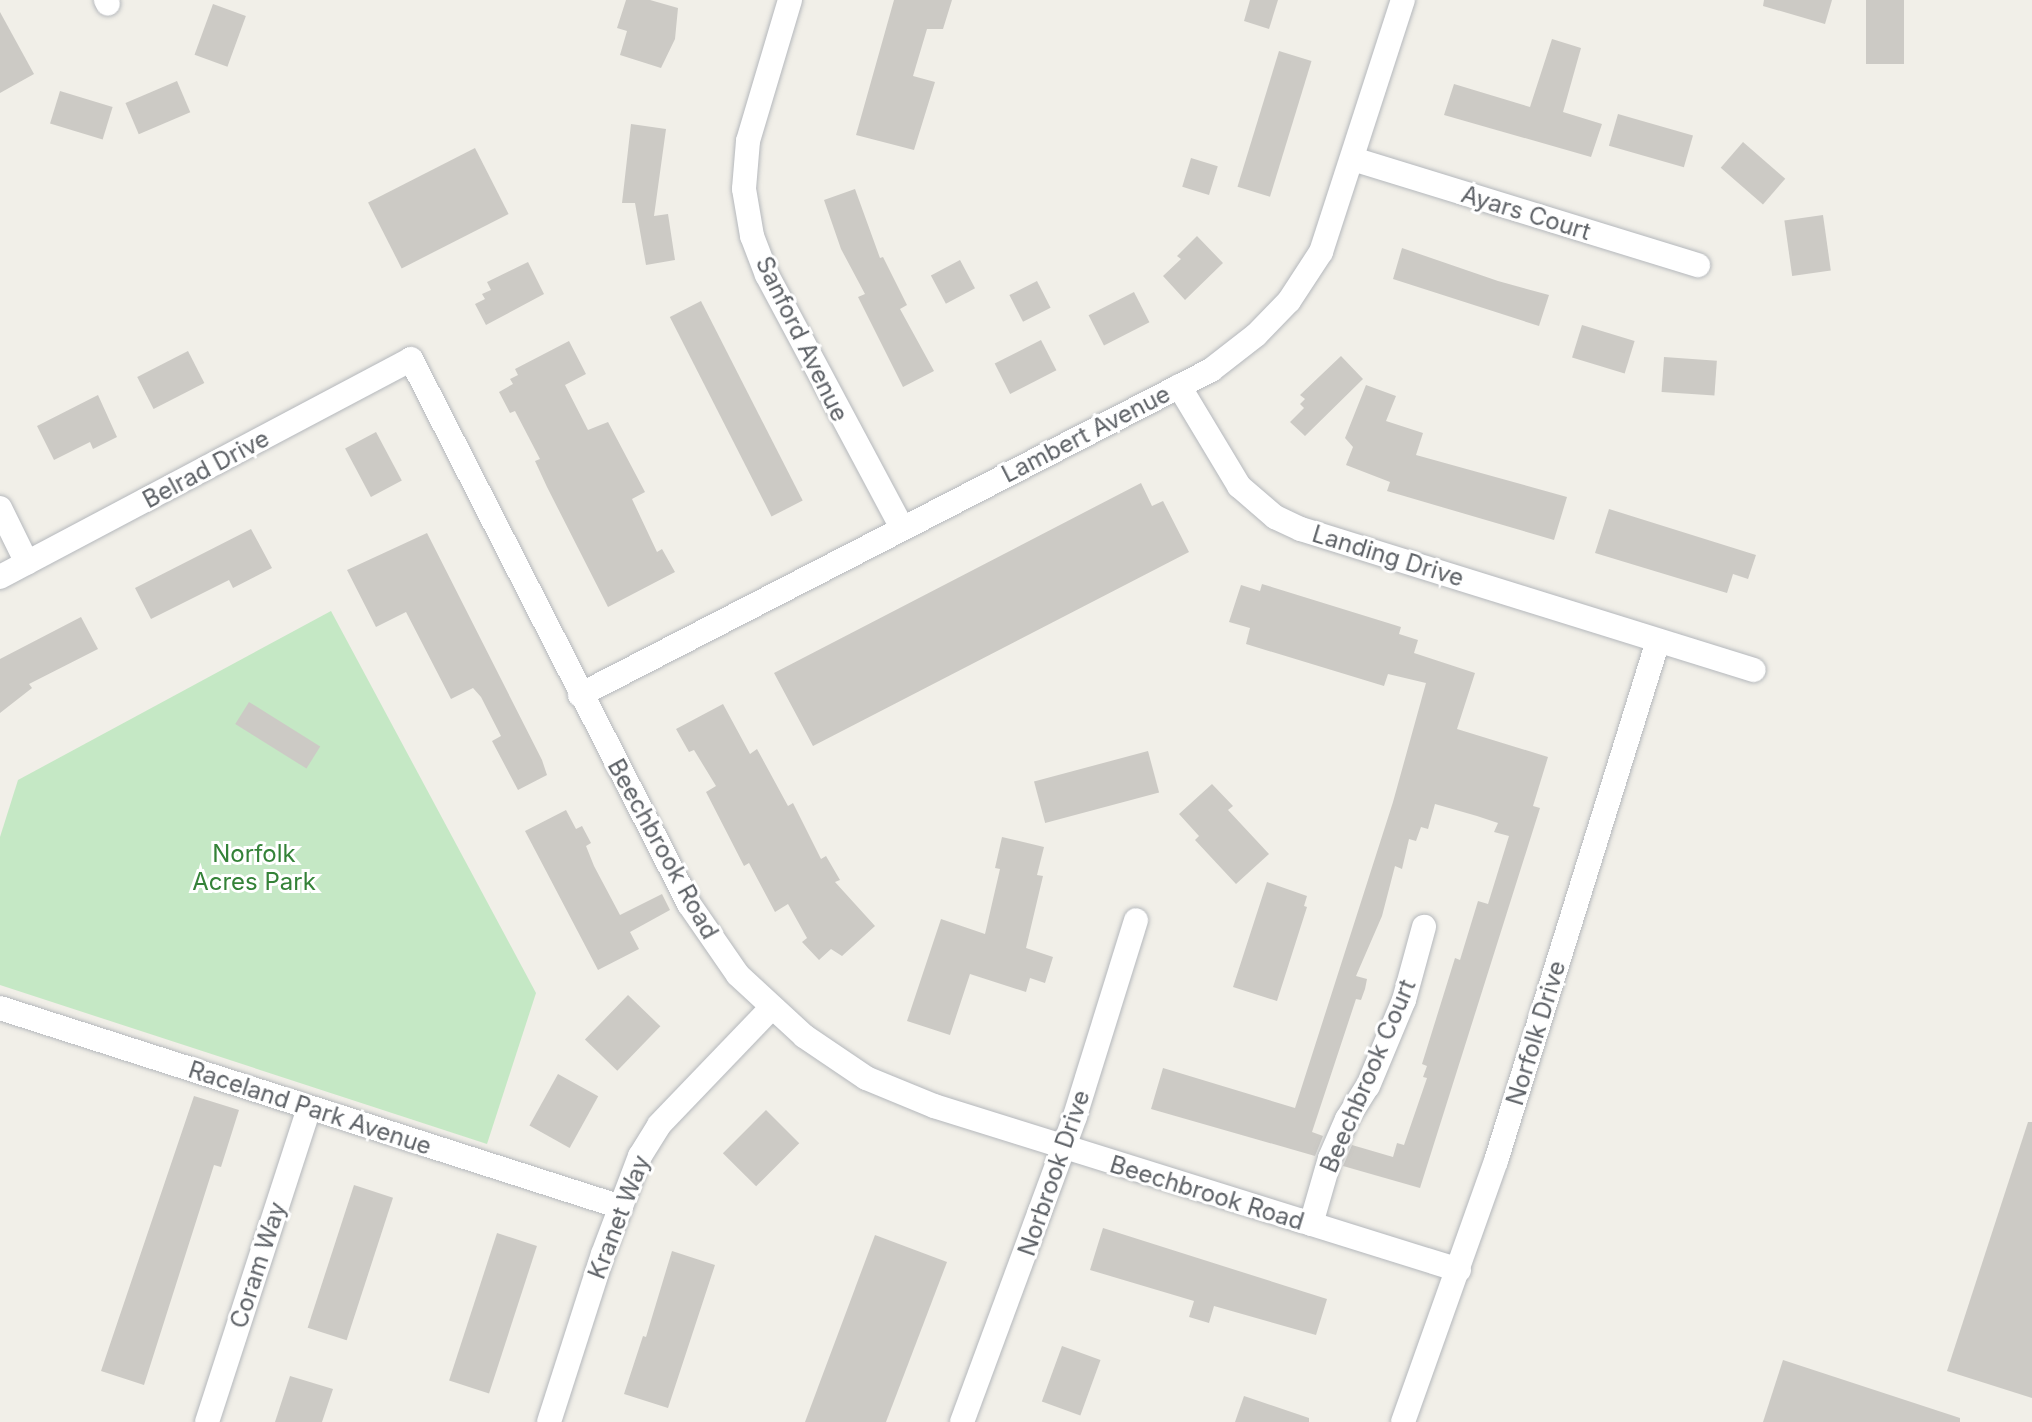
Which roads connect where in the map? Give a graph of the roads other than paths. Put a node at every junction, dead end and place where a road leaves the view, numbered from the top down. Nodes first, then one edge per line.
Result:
1 (790, 0) edge
2 (1403, 0) edge
3 (1353, 159) junction
4 (1698, 265) dead end
5 (411, 359) joint
6 (1179, 386) junction
7 (0, 508) edge
8 (902, 528) junction
9 (27, 563) junction
10 (0, 577) edge
11 (1658, 641) junction
12 (1754, 670) dead end
13 (580, 695) junction
14 (1136, 920) dead end
15 (1424, 927) dead end
16 (772, 1007) junction
17 (0, 1008) edge
18 (309, 1108) junction
19 (1063, 1149) junction
20 (621, 1207) junction
21 (1311, 1224) junction
22 (1459, 1270) junction
23 (207, 1422) edge
24 (549, 1422) edge
25 (962, 1422) edge
26 (1403, 1422) edge

1 - 8 street, Sanford Avenue
2 - 3 street, Lambert Avenue
3 - 4 street, Ayars Court
3 - 6 street, Lambert Avenue
5 - 9 street, Belrad Drive
5 - 13 street, Beechbrook Road
6 - 8 street, Lambert Avenue
6 - 11 street, Landing Drive
7 - 9 street
8 - 13 street, Lambert Avenue
9 - 10 street, Belrad Drive
11 - 12 street, Landing Drive
11 - 22 street, Norfolk Drive
13 - 16 street, Beechbrook Road
14 - 19 street, Norbrook Drive
15 - 21 street, Beechbrook Court
16 - 19 street, Beechbrook Road
16 - 20 street, Kranet Way
17 - 18 street, Raceland Park Avenue
18 - 20 street, Raceland Park Avenue
18 - 23 street, Coram Way
19 - 21 street, Beechbrook Road
19 - 25 street, Norbrook Drive
20 - 24 street, Kranet Way
21 - 22 street, Beechbrook Road
22 - 26 street, Norfolk Drive

